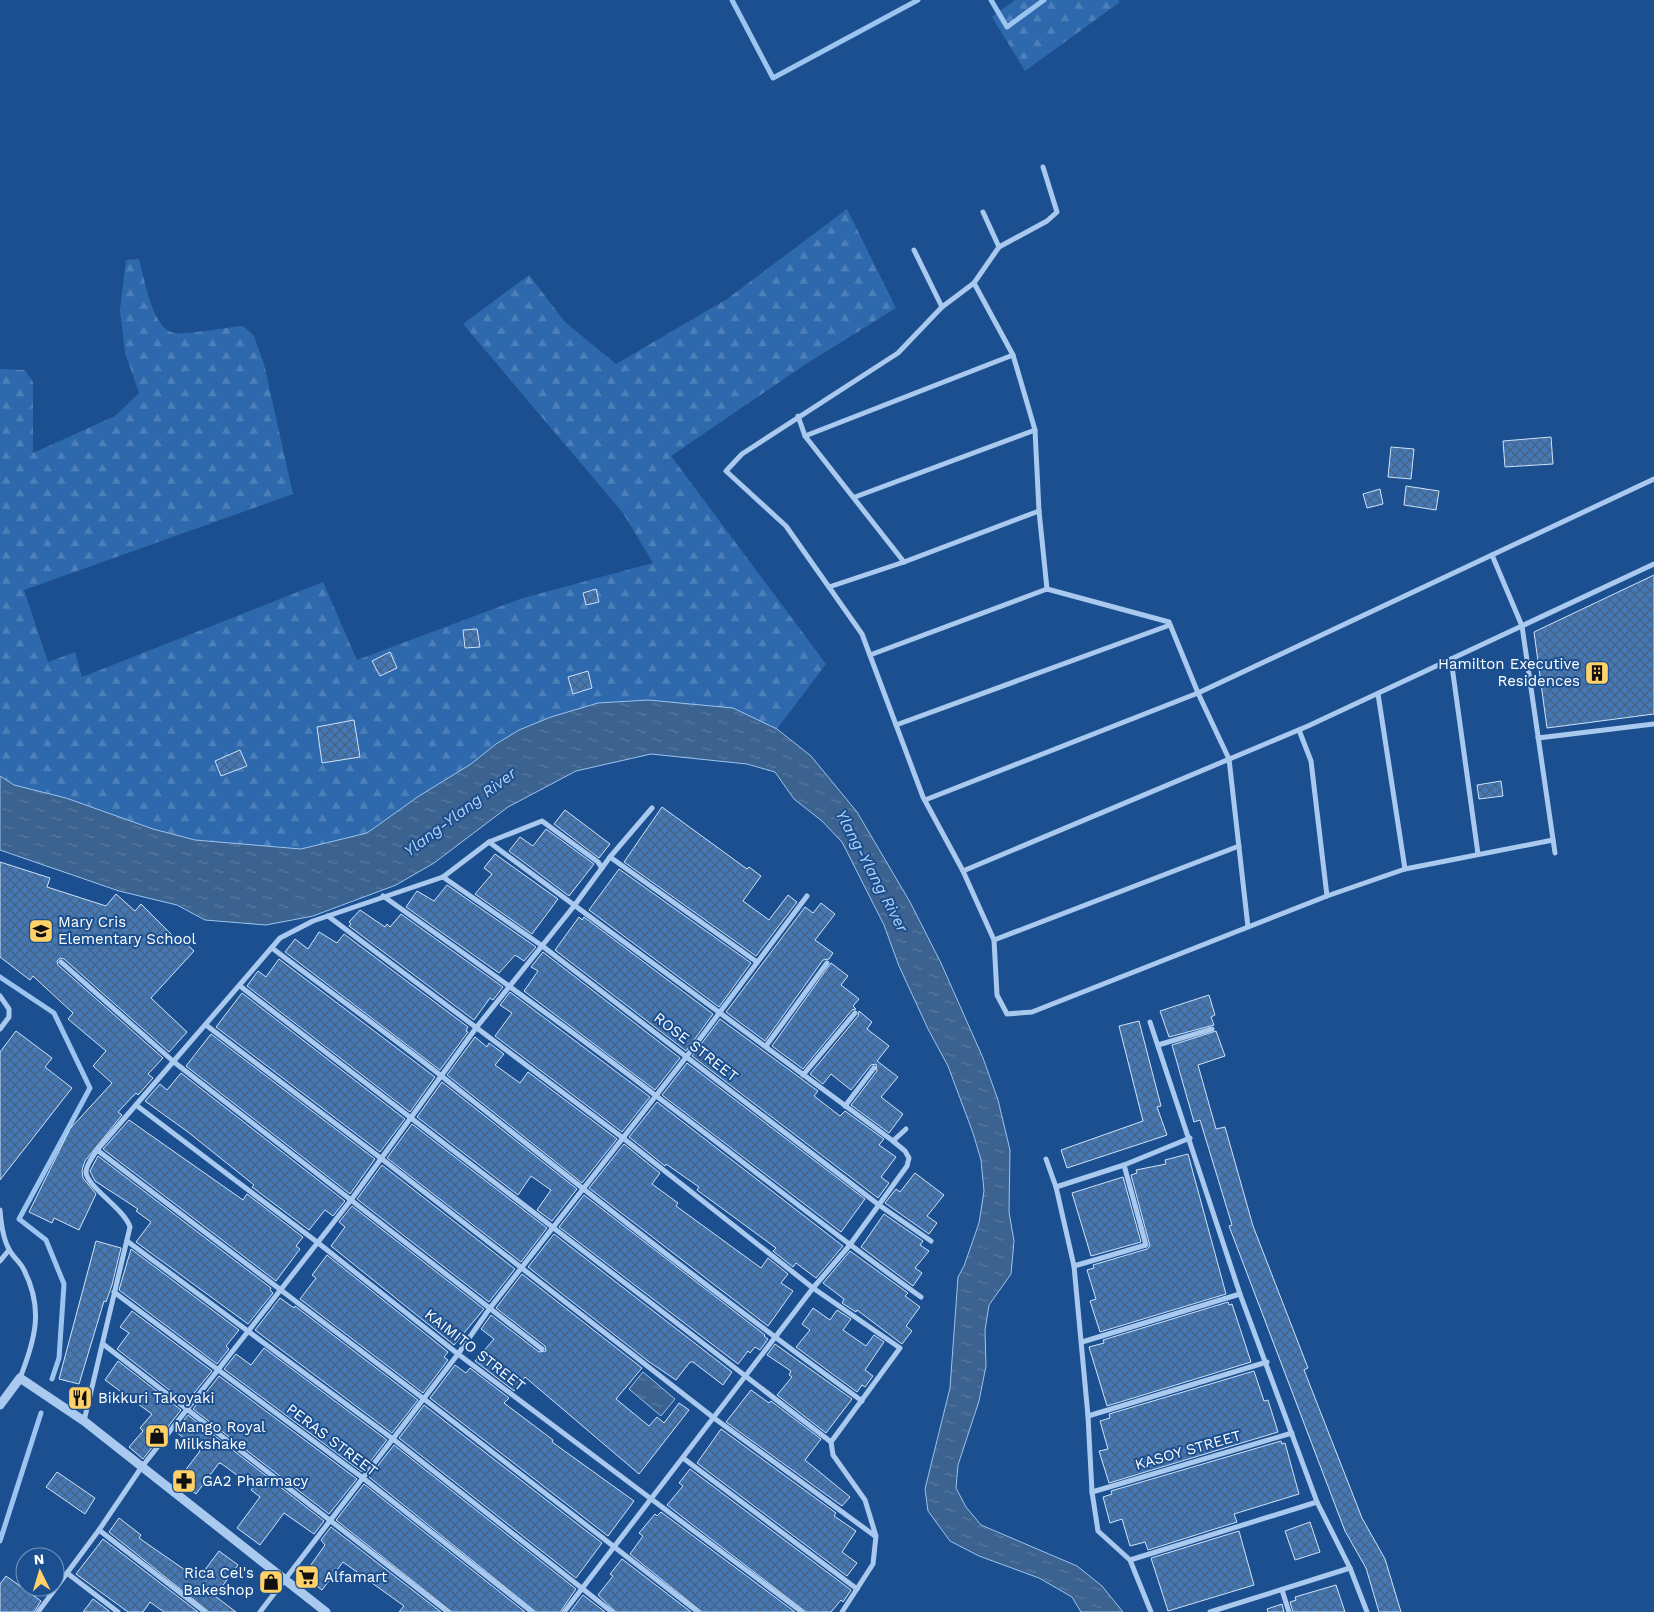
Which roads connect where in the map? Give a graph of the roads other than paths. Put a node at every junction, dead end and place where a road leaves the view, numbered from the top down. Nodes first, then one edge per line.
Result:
1 (1043, 167) dead end
2 (983, 212) dead end
3 (999, 247) junction
4 (914, 250) dead end
5 (974, 283) junction
6 (942, 307) junction
7 (1013, 355) junction
8 (798, 416) junction
9 (1035, 430) junction
10 (805, 436) junction
11 (1654, 479) edge
12 (855, 497) junction
13 (1039, 511) junction
14 (1492, 555) junction
15 (904, 562) junction
16 (1654, 564) edge
17 (829, 587) junction
18 (1048, 588) junction
19 (1170, 626) junction
20 (1522, 626) junction
21 (870, 655) junction
22 (1451, 659) junction
23 (1198, 693) junction
24 (1378, 694) junction
25 (1654, 724) edge
26 (896, 725) junction
27 (1299, 730) junction
28 (1538, 738) junction
29 (1229, 759) junction
30 (925, 800) junction
31 (652, 808) dead end
32 (1553, 840) junction
33 (489, 842) junction
34 (1239, 846) junction
35 (1554, 853) dead end
36 (1478, 854) junction
37 (610, 857) junction
38 (602, 868) junction
39 (1405, 869) junction
40 (963, 871) junction
41 (443, 877) junction
42 (382, 896) junction
43 (808, 896) dead end
44 (1327, 896) junction
45 (574, 906) junction
46 (328, 916) junction
47 (1248, 927) junction
48 (994, 940) junction
49 (542, 945) junction
50 (272, 948) junction
51 (61, 962) dead end
52 (757, 962) junction
53 (827, 963) dead end
54 (240, 986) junction
55 (510, 986) junction
56 (0, 996) edge
57 (719, 1012) junction
58 (854, 1013) dead end
59 (1150, 1022) dead end
60 (206, 1025) junction
61 (476, 1028) junction
62 (0, 1029) edge
63 (1212, 1029) dead end
64 (1158, 1045) junction
65 (766, 1046) junction
66 (688, 1056) junction
67 (174, 1062) junction
68 (874, 1068) dead end
69 (803, 1075) junction
70 (442, 1077) junction
71 (656, 1095) junction
72 (136, 1105) junction
73 (845, 1106) junction
74 (410, 1119) junction
75 (906, 1129) dead end
76 (622, 1138) junction
77 (1190, 1138) junction
78 (893, 1141) junction
79 (97, 1150) junction
80 (382, 1158) junction
81 (1046, 1159) dead end
82 (1124, 1165) junction
83 (1056, 1187) junction
84 (583, 1190) junction
85 (351, 1200) junction
86 (879, 1205) junction
87 (0, 1210) edge
88 (554, 1228) junction
89 (127, 1241) junction
90 (931, 1241) dead end
91 (318, 1242) junction
92 (849, 1246) junction
93 (9, 1250) junction
94 (0, 1261) edge
95 (1074, 1266) junction
96 (523, 1268) junction
97 (813, 1288) junction
98 (280, 1290) junction
99 (114, 1292) junction
100 (1240, 1294) junction
101 (921, 1297) dead end
102 (490, 1308) junction
103 (249, 1330) junction
104 (775, 1338) junction
105 (1082, 1342) junction
106 (103, 1344) junction
107 (542, 1349) dead end
108 (458, 1354) junction
109 (1267, 1362) junction
110 (218, 1370) junction
111 (745, 1377) junction
112 (20, 1378) junction
113 (424, 1399) junction
114 (862, 1401) junction
115 (0, 1405) edge
116 (187, 1411) junction
117 (1088, 1416) junction
118 (714, 1418) junction
119 (84, 1421) junction
120 (1292, 1433) junction
121 (393, 1439) junction
122 (831, 1442) junction
123 (683, 1458) junction
124 (141, 1468) junction
125 (363, 1478) junction
126 (1092, 1492) junction
127 (651, 1500) junction
128 (1317, 1502) junction
129 (330, 1519) junction
130 (99, 1530) junction
131 (876, 1536) junction
132 (614, 1548) junction
133 (1130, 1560) junction
134 (1350, 1568) junction
135 (67, 1573) junction
136 (285, 1580) junction
137 (857, 1589) junction
138 (582, 1590) junction
139 (1282, 1590) junction
140 (1218, 1611) edge
141 (38, 1612) edge
142 (118, 1612) edge
143 (205, 1612) edge
144 (260, 1612) edge
145 (326, 1612) edge
146 (448, 1612) edge
147 (532, 1612) edge
148 (564, 1612) edge
149 (612, 1612) edge
150 (698, 1612) edge
151 (802, 1612) edge
152 (842, 1612) edge
153 (1152, 1612) edge
154 (1210, 1612) edge
155 (1289, 1612) edge
156 (1366, 1612) edge

1 - 3 street
2 - 3 street
3 - 5 street
4 - 6 street
5 - 6 street
5 - 7 street
6 - 8 street
7 - 9 street
7 - 10 street
8 - 10 street
8 - 17 street
9 - 12 street
9 - 13 street
10 - 12 street
11 - 14 street
12 - 15 street
13 - 15 street
13 - 18 street
14 - 20 street
14 - 23 street
15 - 17 street
16 - 20 street
17 - 21 street
18 - 19 street
18 - 21 street
19 - 23 street
19 - 26 street
20 - 22 street
20 - 28 street
21 - 26 street
22 - 24 street
22 - 36 street
23 - 29 street
23 - 30 street
24 - 27 street
24 - 39 street
25 - 28 street
26 - 30 street
27 - 29 street
27 - 44 street
28 - 32 street
29 - 34 street
29 - 40 street
30 - 40 street
31 - 37 street
32 - 35 street
32 - 36 street
33 - 38 street
33 - 41 street
33 - 45 street
34 - 47 street
34 - 48 street
36 - 39 street
37 - 38 street
37 - 52 street
38 - 45 street
39 - 44 street
40 - 48 street
41 - 42 street
41 - 49 street, ROSE STREET
42 - 46 street
42 - 55 street
43 - 52 street
44 - 47 street
45 - 49 street
45 - 57 street
46 - 50 street
46 - 61 street
47 - 48 street
49 - 55 street
49 - 66 street, ROSE STREET
50 - 54 street
50 - 70 street
51 - 67 street
52 - 57 street
53 - 65 street
54 - 60 street
54 - 74 street
55 - 61 street
55 - 71 street
56 - 62 street
57 - 65 street
57 - 66 street
58 - 69 street
59 - 64 street
60 - 67 street
60 - 80 street
61 - 70 street
61 - 76 street
63 - 64 street
64 - 77 street
65 - 69 street
66 - 71 street
66 - 86 street, ROSE STREET
67 - 72 street
67 - 85 street
68 - 73 street
69 - 73 street
70 - 74 street
70 - 84 street
71 - 76 street
71 - 92 street
72 - 79 street
72 - 91 street, KAIMITO STREET
73 - 78 street
74 - 80 street
74 - 88 street
75 - 78 street
76 - 84 street
76 - 97 street
77 - 82 street
77 - 100 street
78 - 86 street
79 - 89 street
79 - 98 street
80 - 85 street
80 - 96 street
81 - 83 street
82 - 83 street
82 - 95 street
83 - 95 street
84 - 88 street
84 - 104 street
85 - 91 street
85 - 102 street
86 - 90 street, ROSE STREET
86 - 92 street
87 - 93 street
88 - 96 street
88 - 111 street
89 - 99 street
89 - 103 street
91 - 98 street
91 - 108 street, KAIMITO STREET
92 - 97 street
92 - 101 street
93 - 94 street
93 - 112 street
95 - 105 street
96 - 102 street
96 - 118 street
97 - 104 street
97 - 114 street
98 - 103 street
98 - 113 street
99 - 106 street
99 - 110 street, PERAS STREET
100 - 105 street
100 - 109 street
102 - 107 street
102 - 108 street
103 - 110 street
103 - 121 street
104 - 111 street
104 - 114 street
105 - 117 street
106 - 116 street
106 - 119 street
108 - 113 street
108 - 127 street, KAIMITO STREET
109 - 117 street
109 - 120 street
110 - 116 street
110 - 125 street, PERAS STREET
111 - 118 street
111 - 122 street
112 - 115 street
112 - 119 street
113 - 121 street
113 - 132 street
114 - 122 street
116 - 124 street
116 - 129 street
117 - 126 street
118 - 123 street
118 - 131 street
119 - 124 street
120 - 126 street, KASOY STREET
120 - 128 street
121 - 125 street
121 - 138 street
122 - 131 street
123 - 127 street
123 - 137 street
124 - 130 street
124 - 136 street
125 - 129 street
125 - 147 street, PERAS STREET
126 - 133 street
127 - 132 street
127 - 151 street, KAIMITO STREET
128 - 133 street
128 - 134 street
129 - 136 street
129 - 146 street
130 - 135 street
130 - 143 street
131 - 137 street
132 - 138 street
132 - 150 street
133 - 153 street
134 - 139 street
134 - 156 street
135 - 141 street
135 - 142 street
136 - 144 street
136 - 145 street
137 - 152 street
138 - 148 street
138 - 149 street
139 - 140 street
139 - 155 street
140 - 154 street

